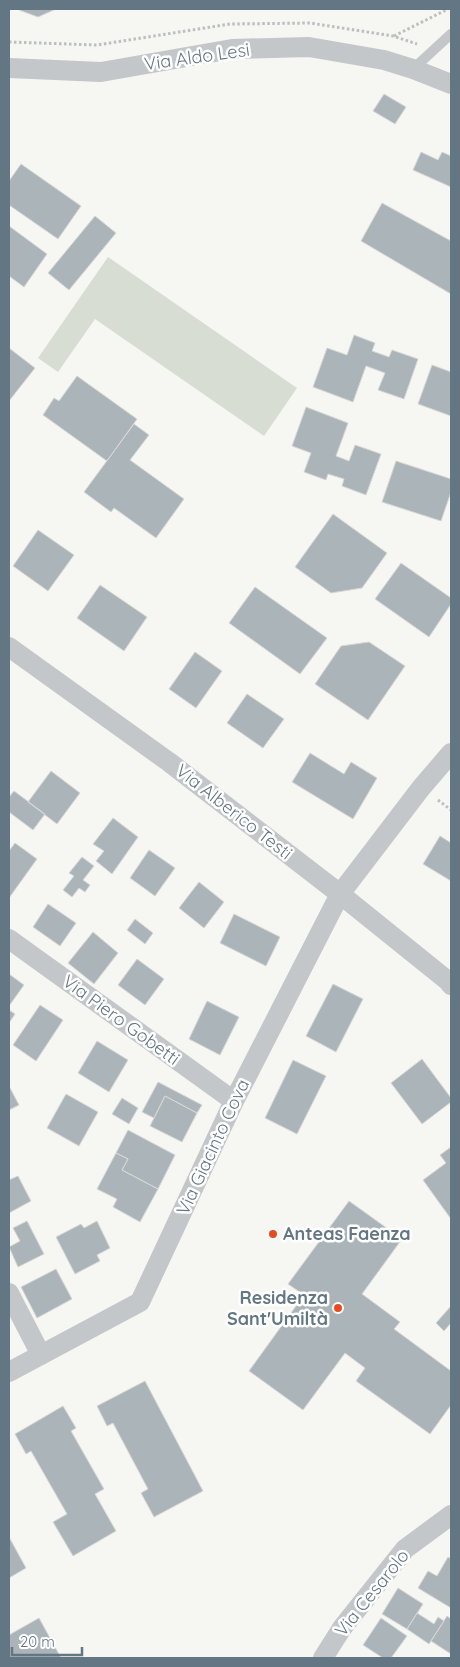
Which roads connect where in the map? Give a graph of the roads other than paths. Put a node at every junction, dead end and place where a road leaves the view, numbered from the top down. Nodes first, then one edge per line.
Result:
1 (451, 34) edge
2 (9, 68) edge
3 (413, 69) junction
4 (451, 84) edge
5 (9, 647) edge
6 (451, 753) edge
7 (340, 894) junction
8 (9, 939) edge
9 (451, 985) edge
10 (234, 1101) junction
11 (9, 1293) edge
12 (41, 1355) junction
13 (9, 1372) edge
14 (451, 1515) edge
15 (324, 1658) edge

1 - 3 lane
2 - 3 street, Via Aldo Lesi
3 - 4 street, Via Aldo Lesi
5 - 7 street, Via Alberico Testi
6 - 7 street, Via Giacinto Cova
7 - 9 street, Via Alberico Testi
7 - 10 street, Via Giacinto Cova
8 - 10 street, Via Piero Gobetti
10 - 12 street, Via Giacinto Cova
11 - 12 street
12 - 13 street, Via Giacinto Cova
14 - 15 street, Via Cesarolo

